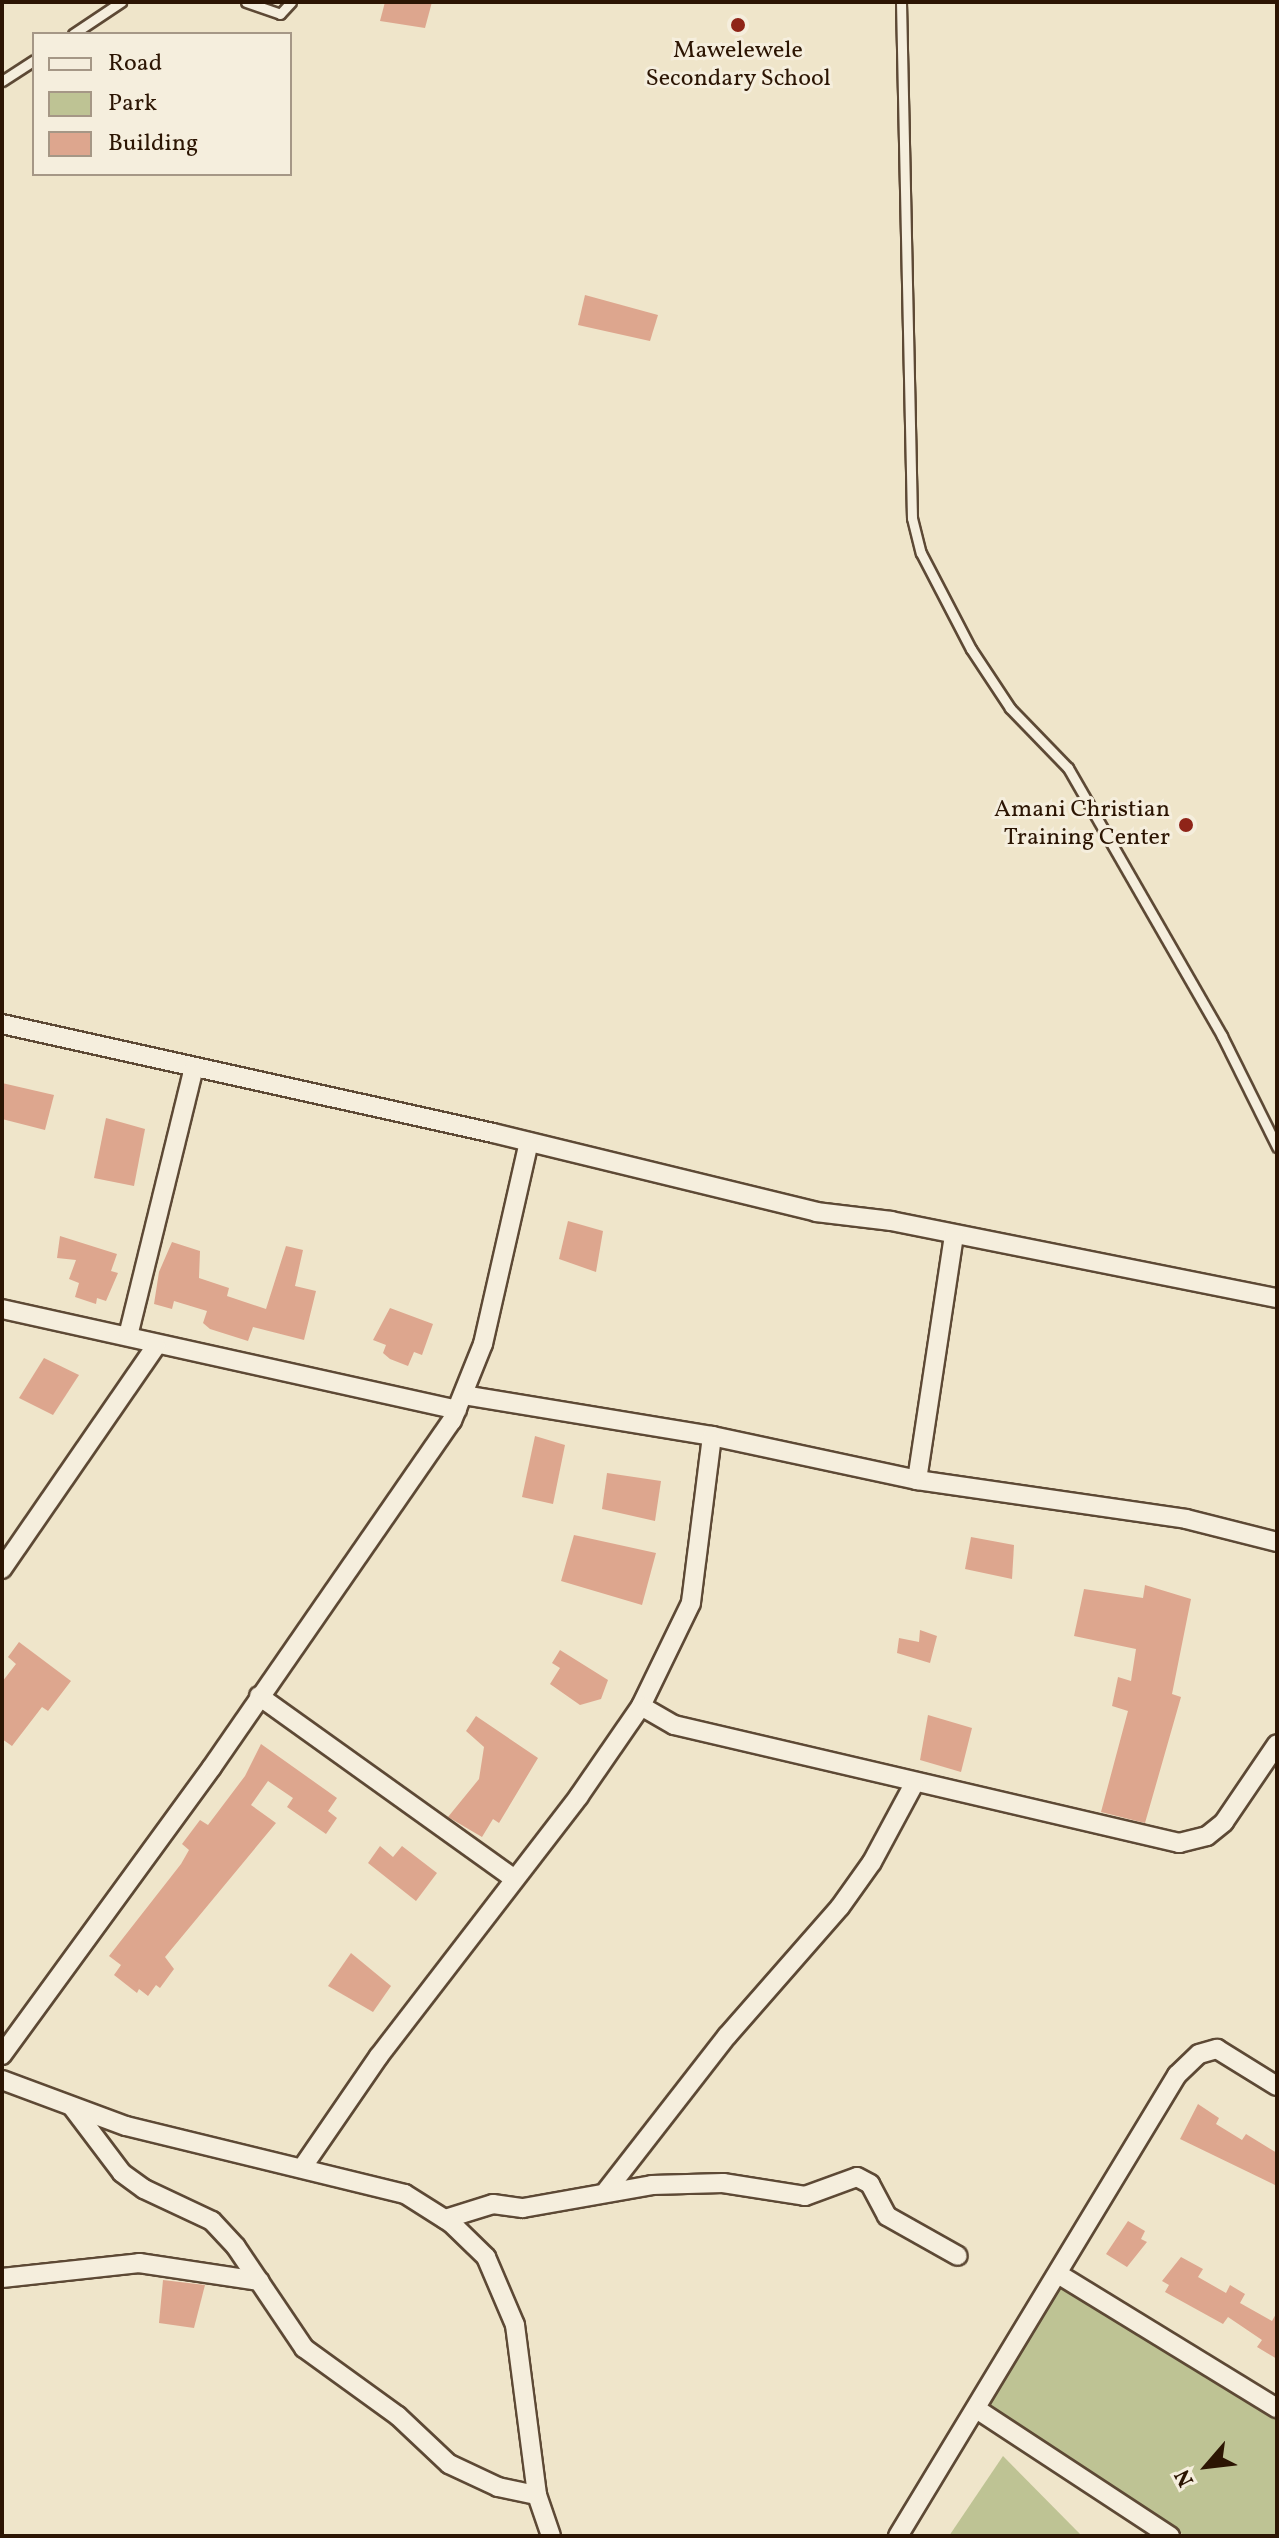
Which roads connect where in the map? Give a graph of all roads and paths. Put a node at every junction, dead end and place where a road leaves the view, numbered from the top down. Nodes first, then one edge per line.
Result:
1 (121, 2) edge
2 (246, 2) edge
3 (291, 2) edge
4 (901, 2) edge
5 (76, 32) edge
6 (32, 61) edge
7 (2, 81) edge
8 (2, 1024) edge
9 (194, 1068) junction
10 (529, 1142) junction
11 (1277, 1147) edge
12 (954, 1235) junction
13 (1277, 1298) edge
14 (2, 1309) edge
15 (128, 1336) junction
16 (156, 1346) junction
17 (460, 1402) junction
18 (712, 1436) junction
19 (917, 1480) junction
20 (1277, 1542) edge
21 (2, 1569) edge
22 (259, 1696) junction
23 (641, 1706) junction
24 (1277, 1744) edge
25 (914, 1784) junction
26 (513, 1878) junction
27 (2, 2055) edge
28 (2, 2080) edge
29 (1277, 2086) edge
30 (73, 2108) junction
31 (302, 2168) junction
32 (607, 2190) junction
33 (445, 2219) junction
34 (958, 2256) dead end
35 (1058, 2274) junction
36 (2, 2278) edge
37 (260, 2281) junction
38 (1277, 2408) edge
39 (978, 2410) junction
40 (537, 2495) junction
41 (551, 2536) edge
42 (898, 2536) edge
43 (1170, 2536) edge

1 - 5 lane
2 - 3 lane
4 - 11 lane
6 - 7 lane
8 - 9 street
9 - 10 street
9 - 15 street
10 - 12 street
10 - 17 street
12 - 13 street
12 - 19 street
14 - 15 street
15 - 16 street
16 - 17 street
16 - 21 street
17 - 18 street
17 - 22 street
18 - 19 street
18 - 23 street
19 - 20 street
22 - 26 street
22 - 27 street
23 - 25 street
23 - 26 street
24 - 25 street
25 - 32 street
26 - 31 street
28 - 30 street
29 - 35 street
30 - 31 street
30 - 37 street
31 - 33 street
32 - 33 street
32 - 34 street
33 - 40 street
35 - 38 street
35 - 39 street
36 - 37 street
37 - 40 street
39 - 42 street
39 - 43 street
40 - 41 street

